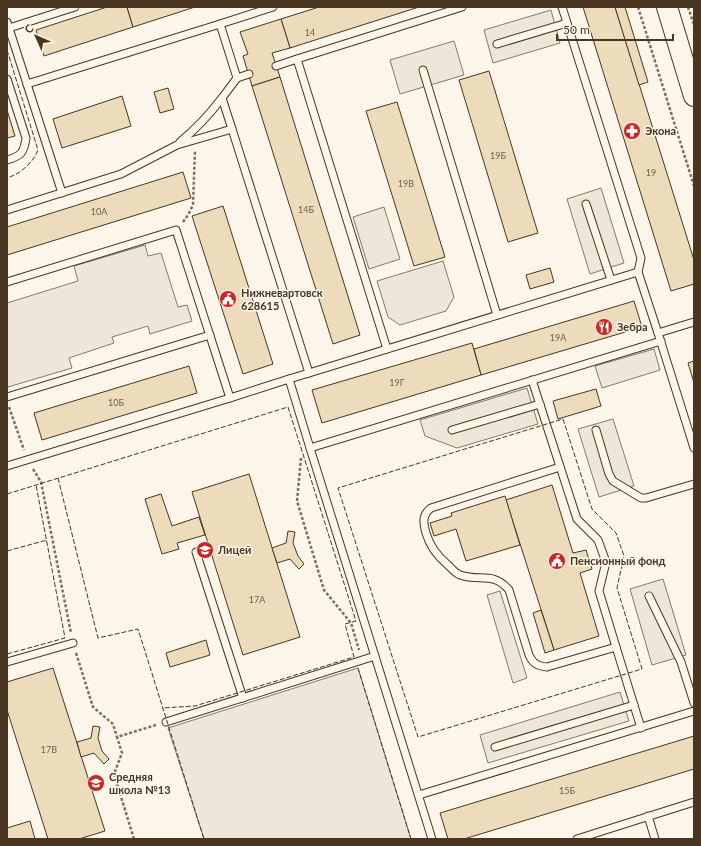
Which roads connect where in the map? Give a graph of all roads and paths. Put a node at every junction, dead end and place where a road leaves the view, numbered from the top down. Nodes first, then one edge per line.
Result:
1 (75, 7) edge
2 (273, 7) edge
3 (462, 7) edge
4 (562, 7) edge
5 (638, 7) edge
6 (667, 7) edge
7 (688, 7) edge
8 (567, 23) junction
9 (220, 24) junction
10 (8, 25) edge
11 (694, 25) edge
12 (497, 44) dead end
13 (297, 59) junction
14 (276, 66) dead end
15 (423, 70) dead end
16 (249, 74) dead end
17 (237, 78) junction
18 (7, 79) edge
19 (27, 84) junction
20 (694, 96) edge
21 (222, 98) junction
22 (232, 129) junction
23 (196, 139) junction
24 (176, 145) junction
25 (7, 160) edge
26 (694, 186) edge
27 (62, 193) junction
28 (586, 204) dead end
29 (7, 210) edge
30 (176, 230) junction
31 (638, 272) junction
32 (611, 280) junction
33 (7, 282) edge
34 (497, 315) junction
35 (694, 322) edge
36 (658, 333) junction
37 (210, 335) junction
38 (661, 341) junction
39 (387, 349) junction
40 (309, 373) junction
41 (289, 380) junction
42 (532, 380) junction
43 (7, 397) edge
44 (230, 398) junction
45 (7, 401) edge
46 (540, 404) junction
47 (452, 430) dead end
48 (596, 430) dead end
49 (310, 448) junction
50 (694, 448) edge
51 (28, 459) junction
52 (7, 466) edge
53 (560, 467) junction
54 (694, 484) edge
55 (196, 552) dead end
56 (649, 596) dead end
57 (73, 643) junction
58 (616, 647) junction
59 (375, 656) junction
60 (362, 660) junction
61 (7, 662) edge
62 (243, 698) junction
63 (694, 703) edge
64 (634, 705) junction
65 (694, 711) edge
66 (166, 722) joint
67 (641, 728) junction
68 (117, 736) junction
69 (495, 747) dead end
70 (419, 795) junction
71 (694, 802) edge
72 (648, 816) junction
73 (134, 839) edge
74 (432, 839) edge
75 (577, 839) edge
76 (655, 839) edge

1 - 10 lane
2 - 9 lane
3 - 13 lane
4 - 8 lane
5 - 26 path
6 - 20 street
7 - 11 path
8 - 12 lane
8 - 31 lane
9 - 17 lane
9 - 19 lane
10 - 19 lane
13 - 14 lane
13 - 39 lane
15 - 34 lane
16 - 17 lane
17 - 21 lane
18 - 25 lane
19 - 27 lane
21 - 22 lane
21 - 24 lane
22 - 23 lane
22 - 40 lane
23 - 24 lane
23 - 30 path
24 - 27 lane
27 - 29 lane
28 - 32 lane
30 - 33 lane
30 - 37 lane
31 - 32 lane
31 - 36 lane
32 - 34 lane
34 - 39 lane
35 - 36 lane
36 - 38 lane
37 - 43 lane
37 - 44 lane
38 - 42 lane
38 - 50 lane
39 - 40 lane
40 - 41 lane
41 - 44 lane
41 - 49 lane
42 - 46 lane
42 - 49 lane
44 - 51 lane
45 - 51 path
46 - 47 lane
46 - 53 lane
48 - 54 lane
49 - 59 lane
49 - 60 path
51 - 52 lane
51 - 57 path
53 - 58 lane
53 - 58 lane
55 - 62 lane
56 - 63 lane
57 - 61 lane
57 - 68 path
58 - 64 lane
59 - 60 lane
59 - 70 lane
60 - 62 lane
62 - 66 lane
64 - 67 lane
64 - 69 lane
65 - 67 lane
66 - 68 path
67 - 70 lane
68 - 73 path
70 - 74 lane
71 - 72 lane
72 - 75 lane
72 - 76 lane

